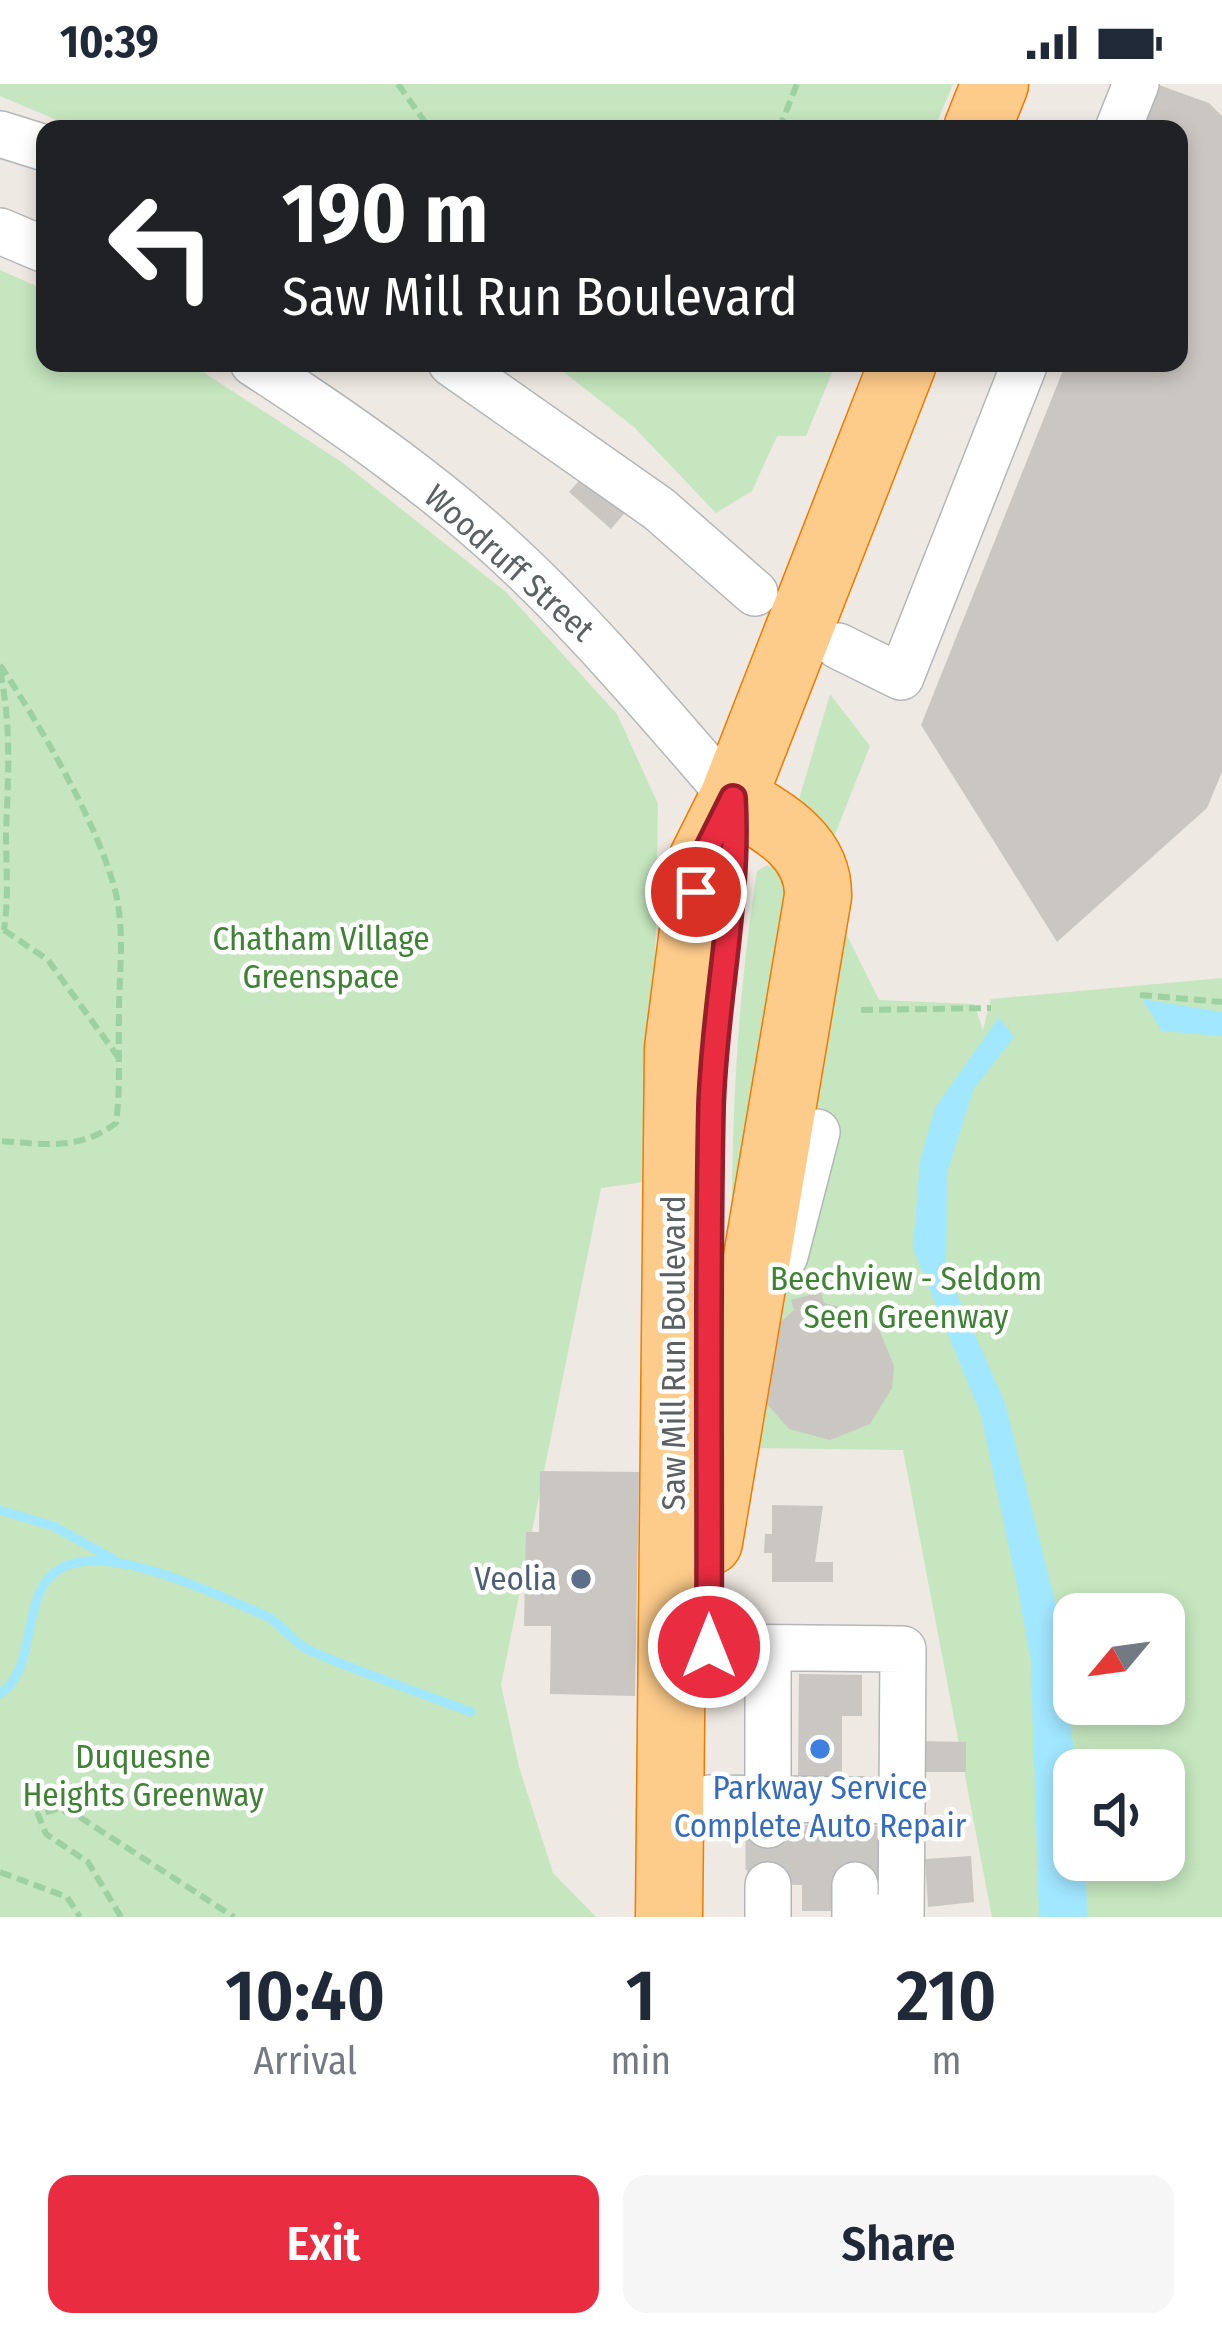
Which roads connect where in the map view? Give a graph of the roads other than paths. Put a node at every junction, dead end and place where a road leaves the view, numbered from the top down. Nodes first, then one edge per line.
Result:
1 (995, 84) edge
2 (1033, 84) edge
3 (1136, 84) edge
4 (981, 120) edge
5 (1019, 120) edge
6 (1122, 120) edge
7 (0, 230) edge
8 (36, 246) edge
9 (281, 372) edge
10 (464, 372) edge
11 (899, 372) edge
12 (1021, 372) edge
13 (755, 593) dead end
14 (838, 646) dead end
15 (733, 798) junction
16 (817, 1132) dead end
17 (786, 1265) junction
18 (710, 1542) junction
19 (739, 1648) junction
20 (902, 1801) junction
21 (748, 1808) junction
22 (863, 1906) edge
23 (670, 1917) edge
24 (711, 1917) edge

1 - 4 highway
2 - 5 highway
3 - 6 street
7 - 8 street
9 - 15 street, Woodruff Street
10 - 13 street
11 - 15 highway, Saw Mill Run Boulevard
12 - 14 street
15 - 17 highway
15 - 18 highway, Saw Mill Run Boulevard
15 - 23 highway, Saw Mill Run Boulevard
16 - 17 street
17 - 18 highway
18 - 19 highway, Saw Mill Run Boulevard
19 - 20 street
19 - 21 highway, Saw Mill Run Boulevard
20 - 21 street
20 - 22 street
21 - 24 highway, Saw Mill Run Boulevard

